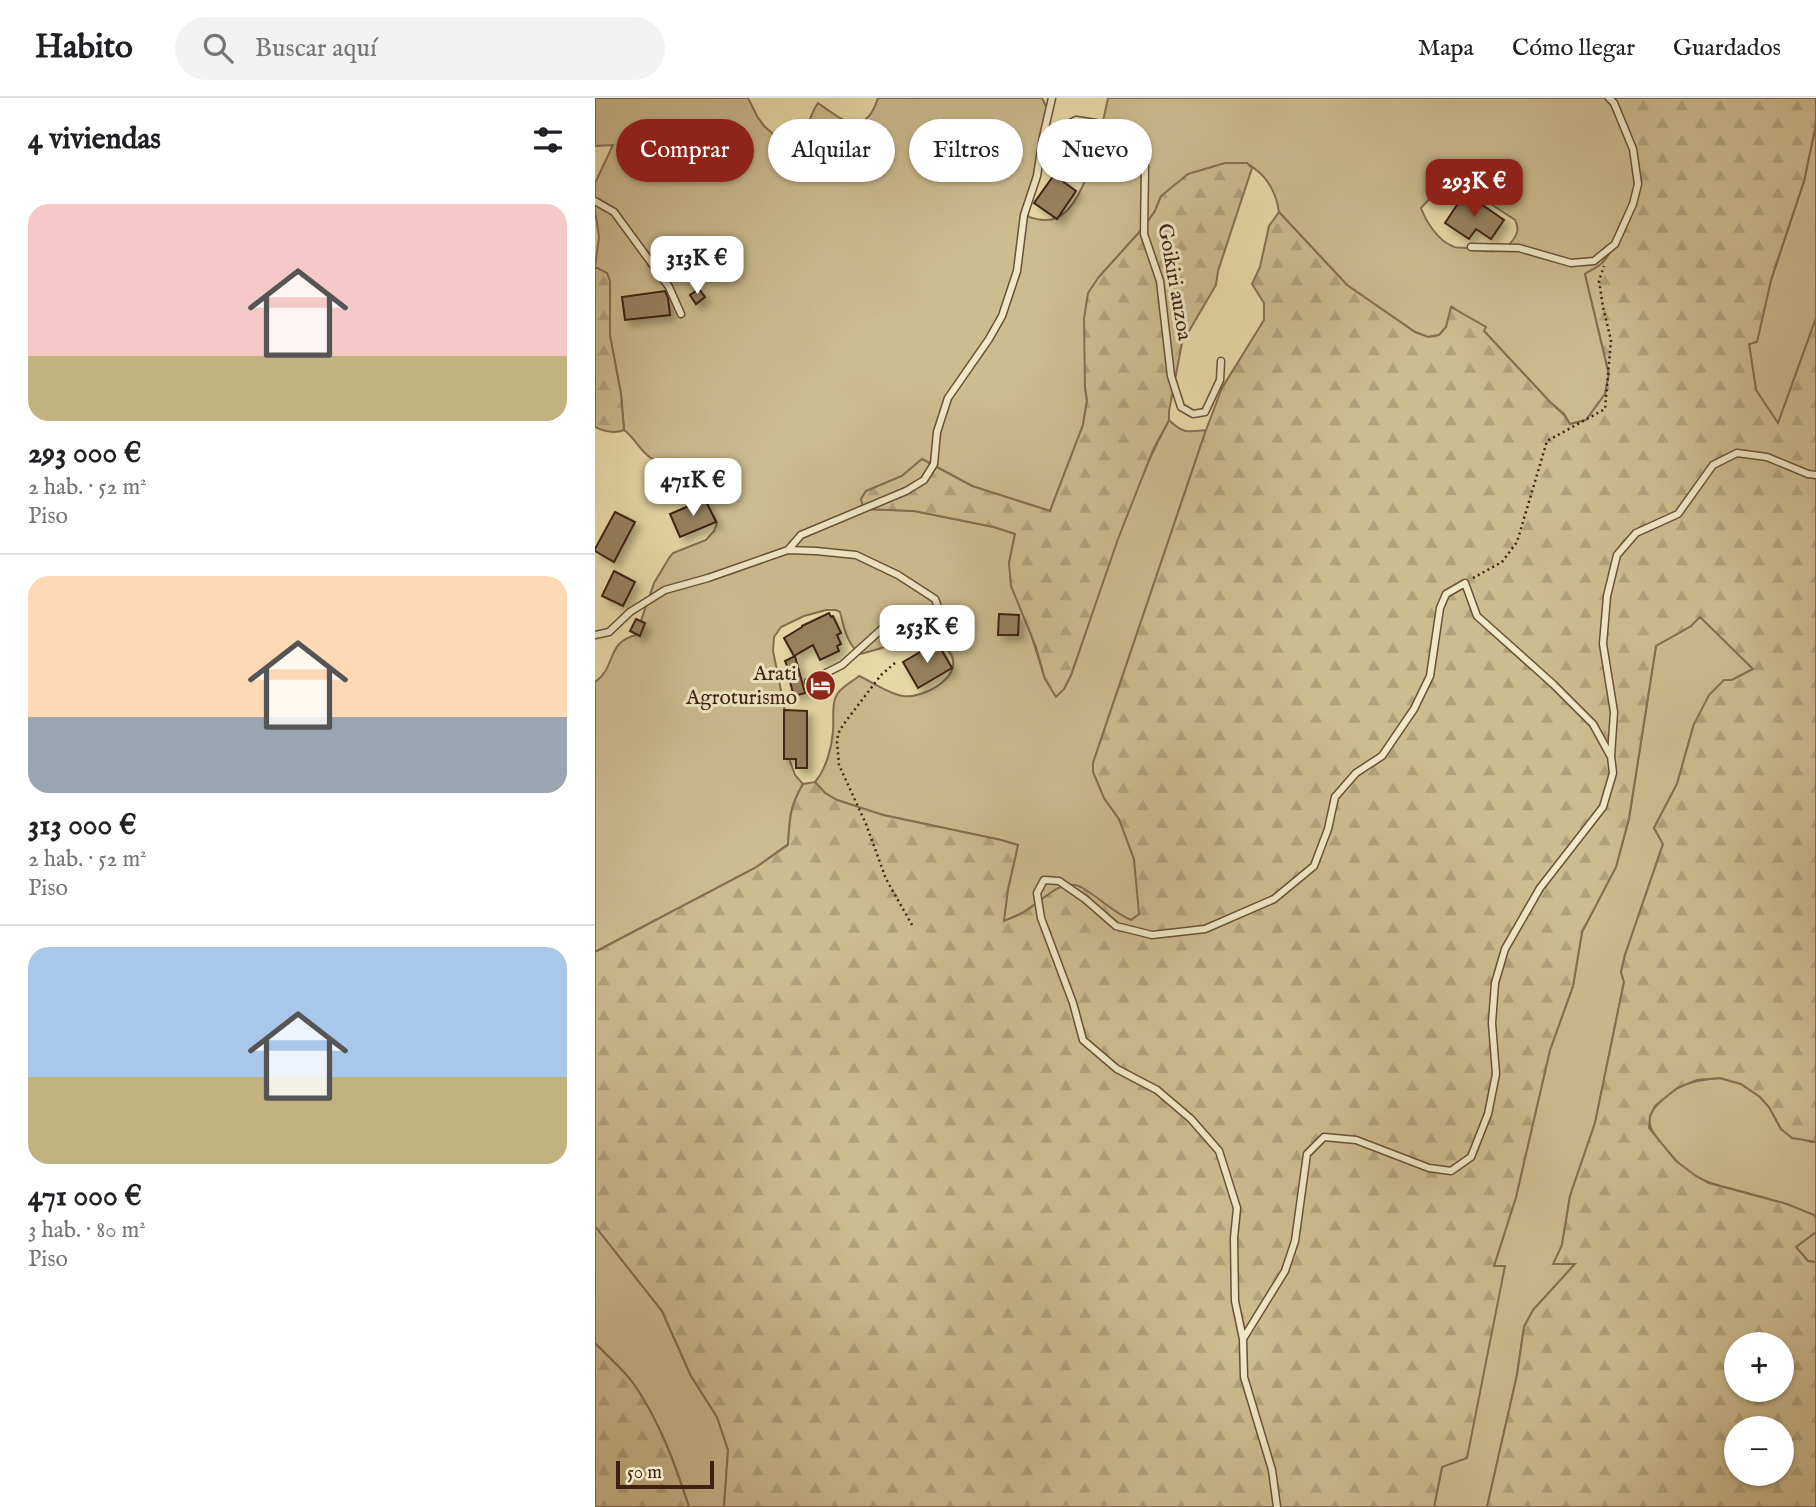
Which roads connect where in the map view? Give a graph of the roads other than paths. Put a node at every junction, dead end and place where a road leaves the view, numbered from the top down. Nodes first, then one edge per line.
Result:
1 (1052, 98) edge
2 (1609, 98) edge
3 (1047, 119) edge
4 (1037, 176) edge
5 (1146, 182) edge
6 (595, 201) edge
7 (1471, 247) dead end
8 (681, 314) dead end
9 (1221, 361) dead end
10 (1816, 475) edge
11 (788, 550) junction
12 (595, 635) edge
13 (808, 682) dead end
14 (1611, 756) junction
15 (1243, 1339) junction
16 (1277, 1507) edge

1 - 3 lane
2 - 7 lane
4 - 11 lane
5 - 9 lane, Goikiri auzoa
6 - 8 lane
10 - 14 lane
11 - 12 lane
11 - 13 lane
14 - 15 lane
14 - 15 lane
15 - 16 lane

